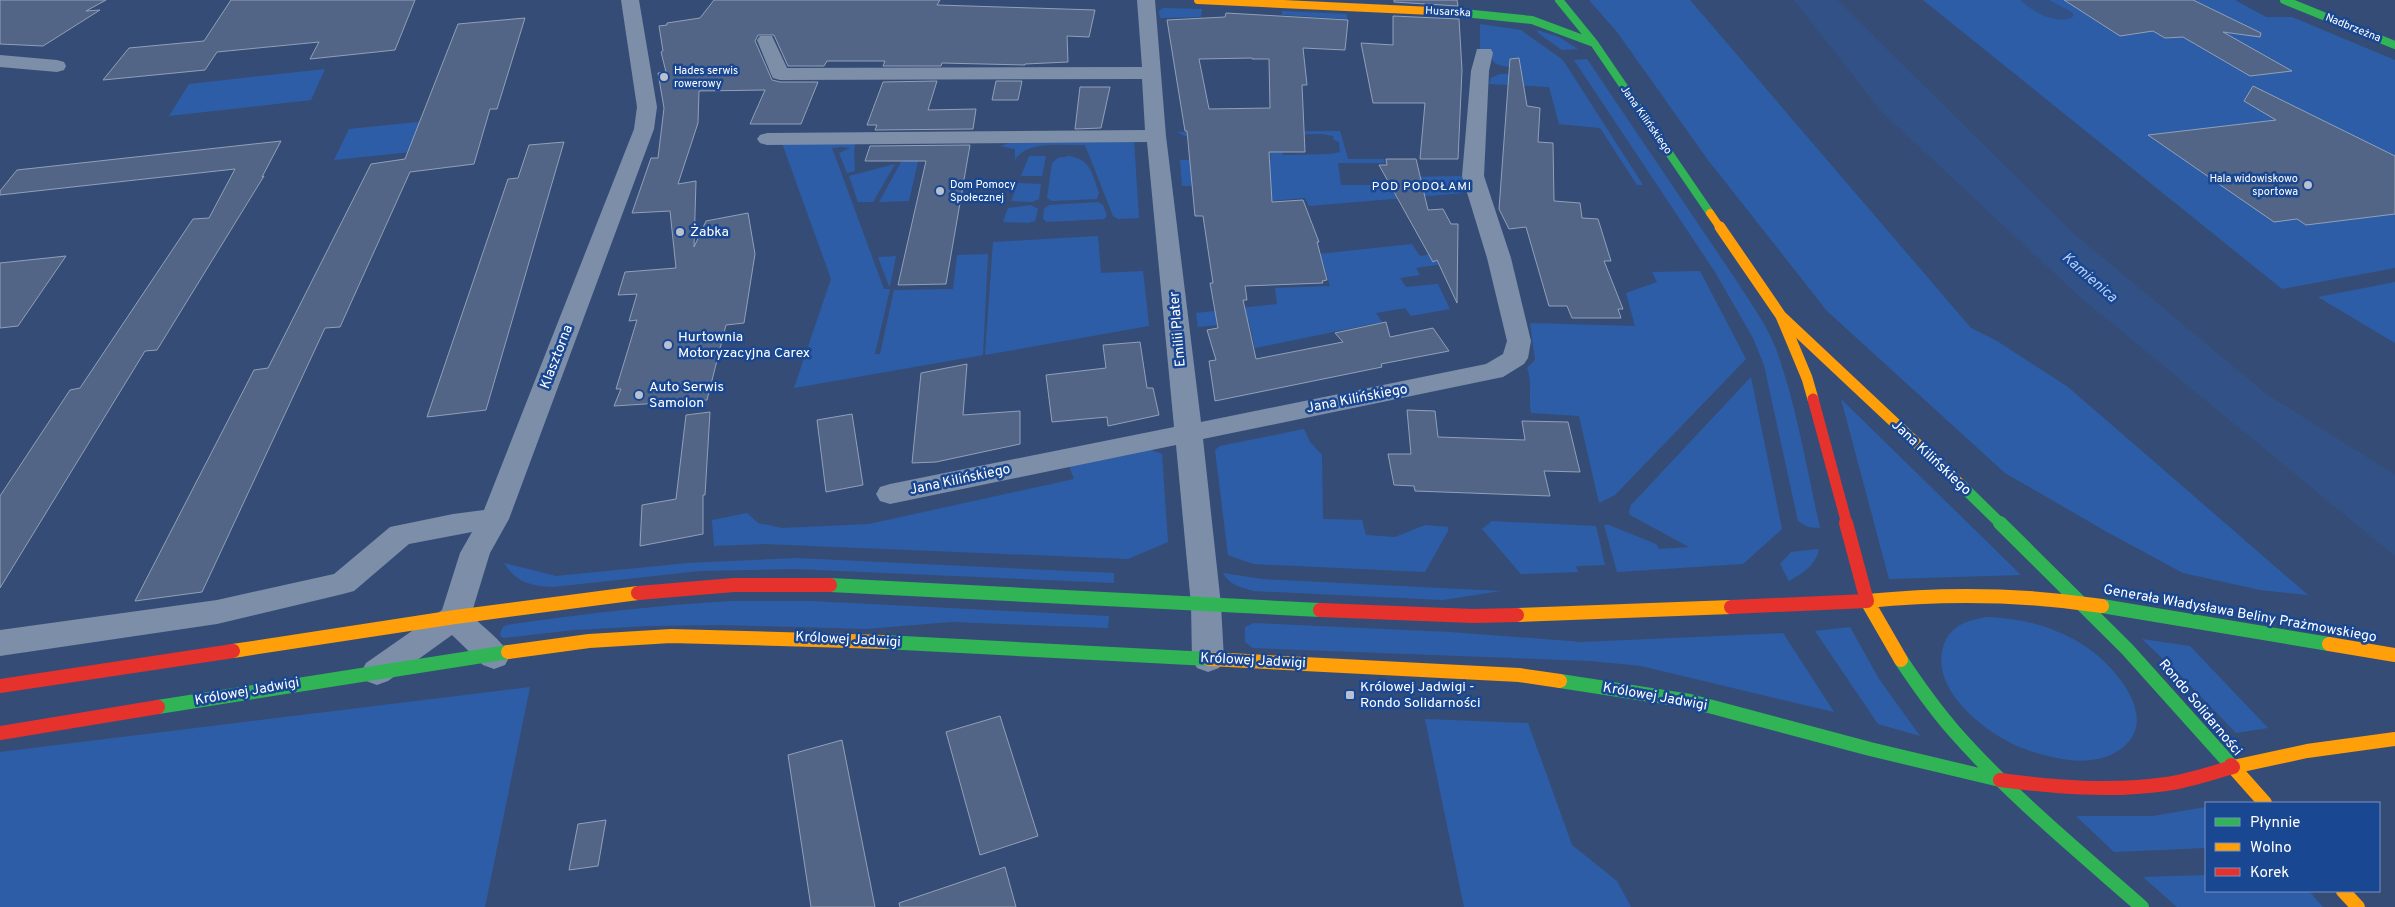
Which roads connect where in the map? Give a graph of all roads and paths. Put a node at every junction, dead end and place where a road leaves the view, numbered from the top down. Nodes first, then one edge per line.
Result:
1 (630, 0) edge
2 (1146, 0) edge
3 (1198, 0) edge
4 (2284, 0) edge
5 (1554, 3) edge
6 (1518, 6) dead end
7 (1567, 9) junction
8 (1488, 14) junction
9 (1532, 20) junction
10 (766, 40) dead end
11 (1594, 44) junction
12 (2395, 45) edge
13 (1484, 53) dead end
14 (0, 62) edge
15 (57, 66) dead end
16 (1152, 72) junction
17 (1156, 136) junction
18 (767, 139) dead end
19 (1781, 316) junction
20 (1188, 433) junction
21 (890, 494) dead end
22 (495, 519) junction
23 (1867, 601) junction
24 (2080, 602) junction
25 (1206, 605) junction
26 (455, 617) junction
27 (0, 643) edge
28 (2395, 655) edge
29 (494, 656) junction
30 (1208, 659) junction
31 (377, 672) junction
32 (0, 686) edge
33 (0, 732) edge
34 (2395, 739) edge
35 (2233, 768) junction
36 (2001, 780) junction
37 (2265, 802) edge
38 (2344, 892) edge
39 (2142, 907) edge
40 (2358, 907) edge

1 - 22 street, Klasztorna
2 - 16 street, Emilii Plater
3 - 8 main road, Husarska
4 - 12 main road, Nadbrzeżna
5 - 7 main road
6 - 8 main road, Husarska
7 - 9 main road, Husarska
7 - 11 main road, Jana Kilińskiego
8 - 9 main road, Husarska
9 - 11 main road, Husarska
10 - 16 street
11 - 19 main road, Jana Kilińskiego
13 - 20 street, Jana Kilińskiego
14 - 15 street
16 - 17 street, Emilii Plater
17 - 18 street
17 - 20 street, Emilii Plater
19 - 23 main road, Jana Kilińskiego
19 - 24 main road, Jana Kilińskiego
20 - 21 street, Jana Kilińskiego
20 - 25 street, Emilii Plater
22 - 26 street, Klasztorna
22 - 27 street
23 - 24 main road
23 - 25 main road
23 - 36 main road
24 - 28 main road, Generała Władysława Beliny Prażmowskiego
24 - 35 main road, Rondo Solidarności
25 - 26 main road
25 - 30 street, Emilii Plater
26 - 29 street
26 - 31 street
26 - 32 main road
29 - 30 main road, Królowej Jadwigi
29 - 31 main road, Królowej Jadwigi
30 - 36 main road, Królowej Jadwigi
31 - 33 main road, Królowej Jadwigi
34 - 35 main road
35 - 36 main road, Rondo Solidarności
35 - 37 main road
36 - 39 main road
38 - 40 main road

